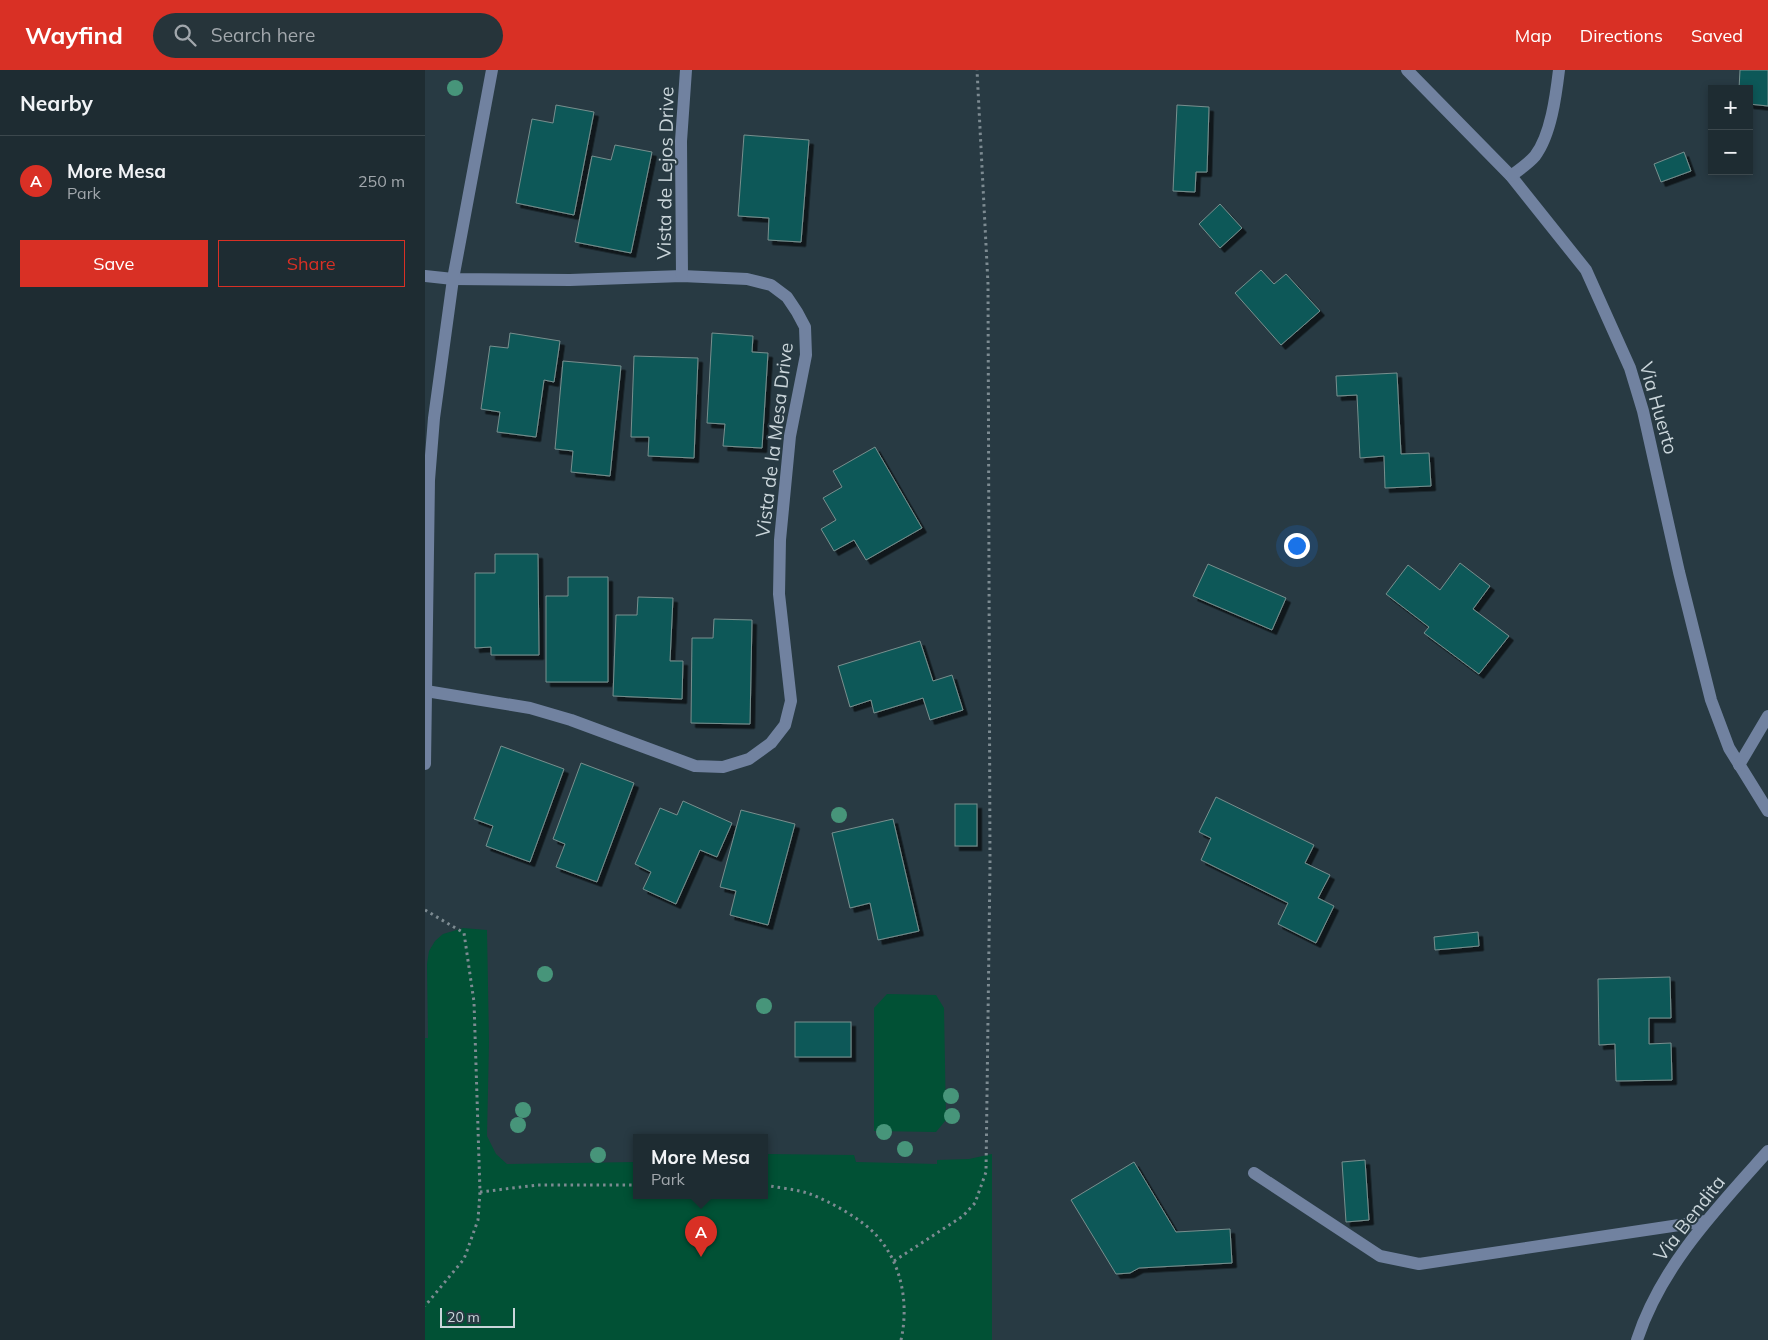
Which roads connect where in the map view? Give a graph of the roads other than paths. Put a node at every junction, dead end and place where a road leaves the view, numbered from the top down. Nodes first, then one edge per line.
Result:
1 (492, 70) edge
2 (686, 70) edge
3 (1407, 70) edge
4 (1559, 70) edge
5 (1511, 176) junction
6 (425, 276) edge
7 (682, 276) junction
8 (453, 279) junction
9 (426, 691) edge
10 (1768, 716) edge
11 (425, 764) edge
12 (1739, 765) junction
13 (1768, 811) edge
14 (1768, 1152) edge
15 (1254, 1173) dead end
16 (1706, 1221) junction
17 (1637, 1340) edge

1 - 8 street
2 - 7 street, Vista de Lejos Drive
3 - 5 street, Via Huerto
4 - 5 street
5 - 12 street, Via Huerto
6 - 8 street, Vista de la Mesa Drive
7 - 8 street, Vista de la Mesa Drive
7 - 9 street, Vista de la Mesa Drive
8 - 9 street
9 - 11 street
10 - 12 street
12 - 13 street, Via Huerto
14 - 16 street, Via Bendita
15 - 16 street
16 - 17 street, Via Bendita

